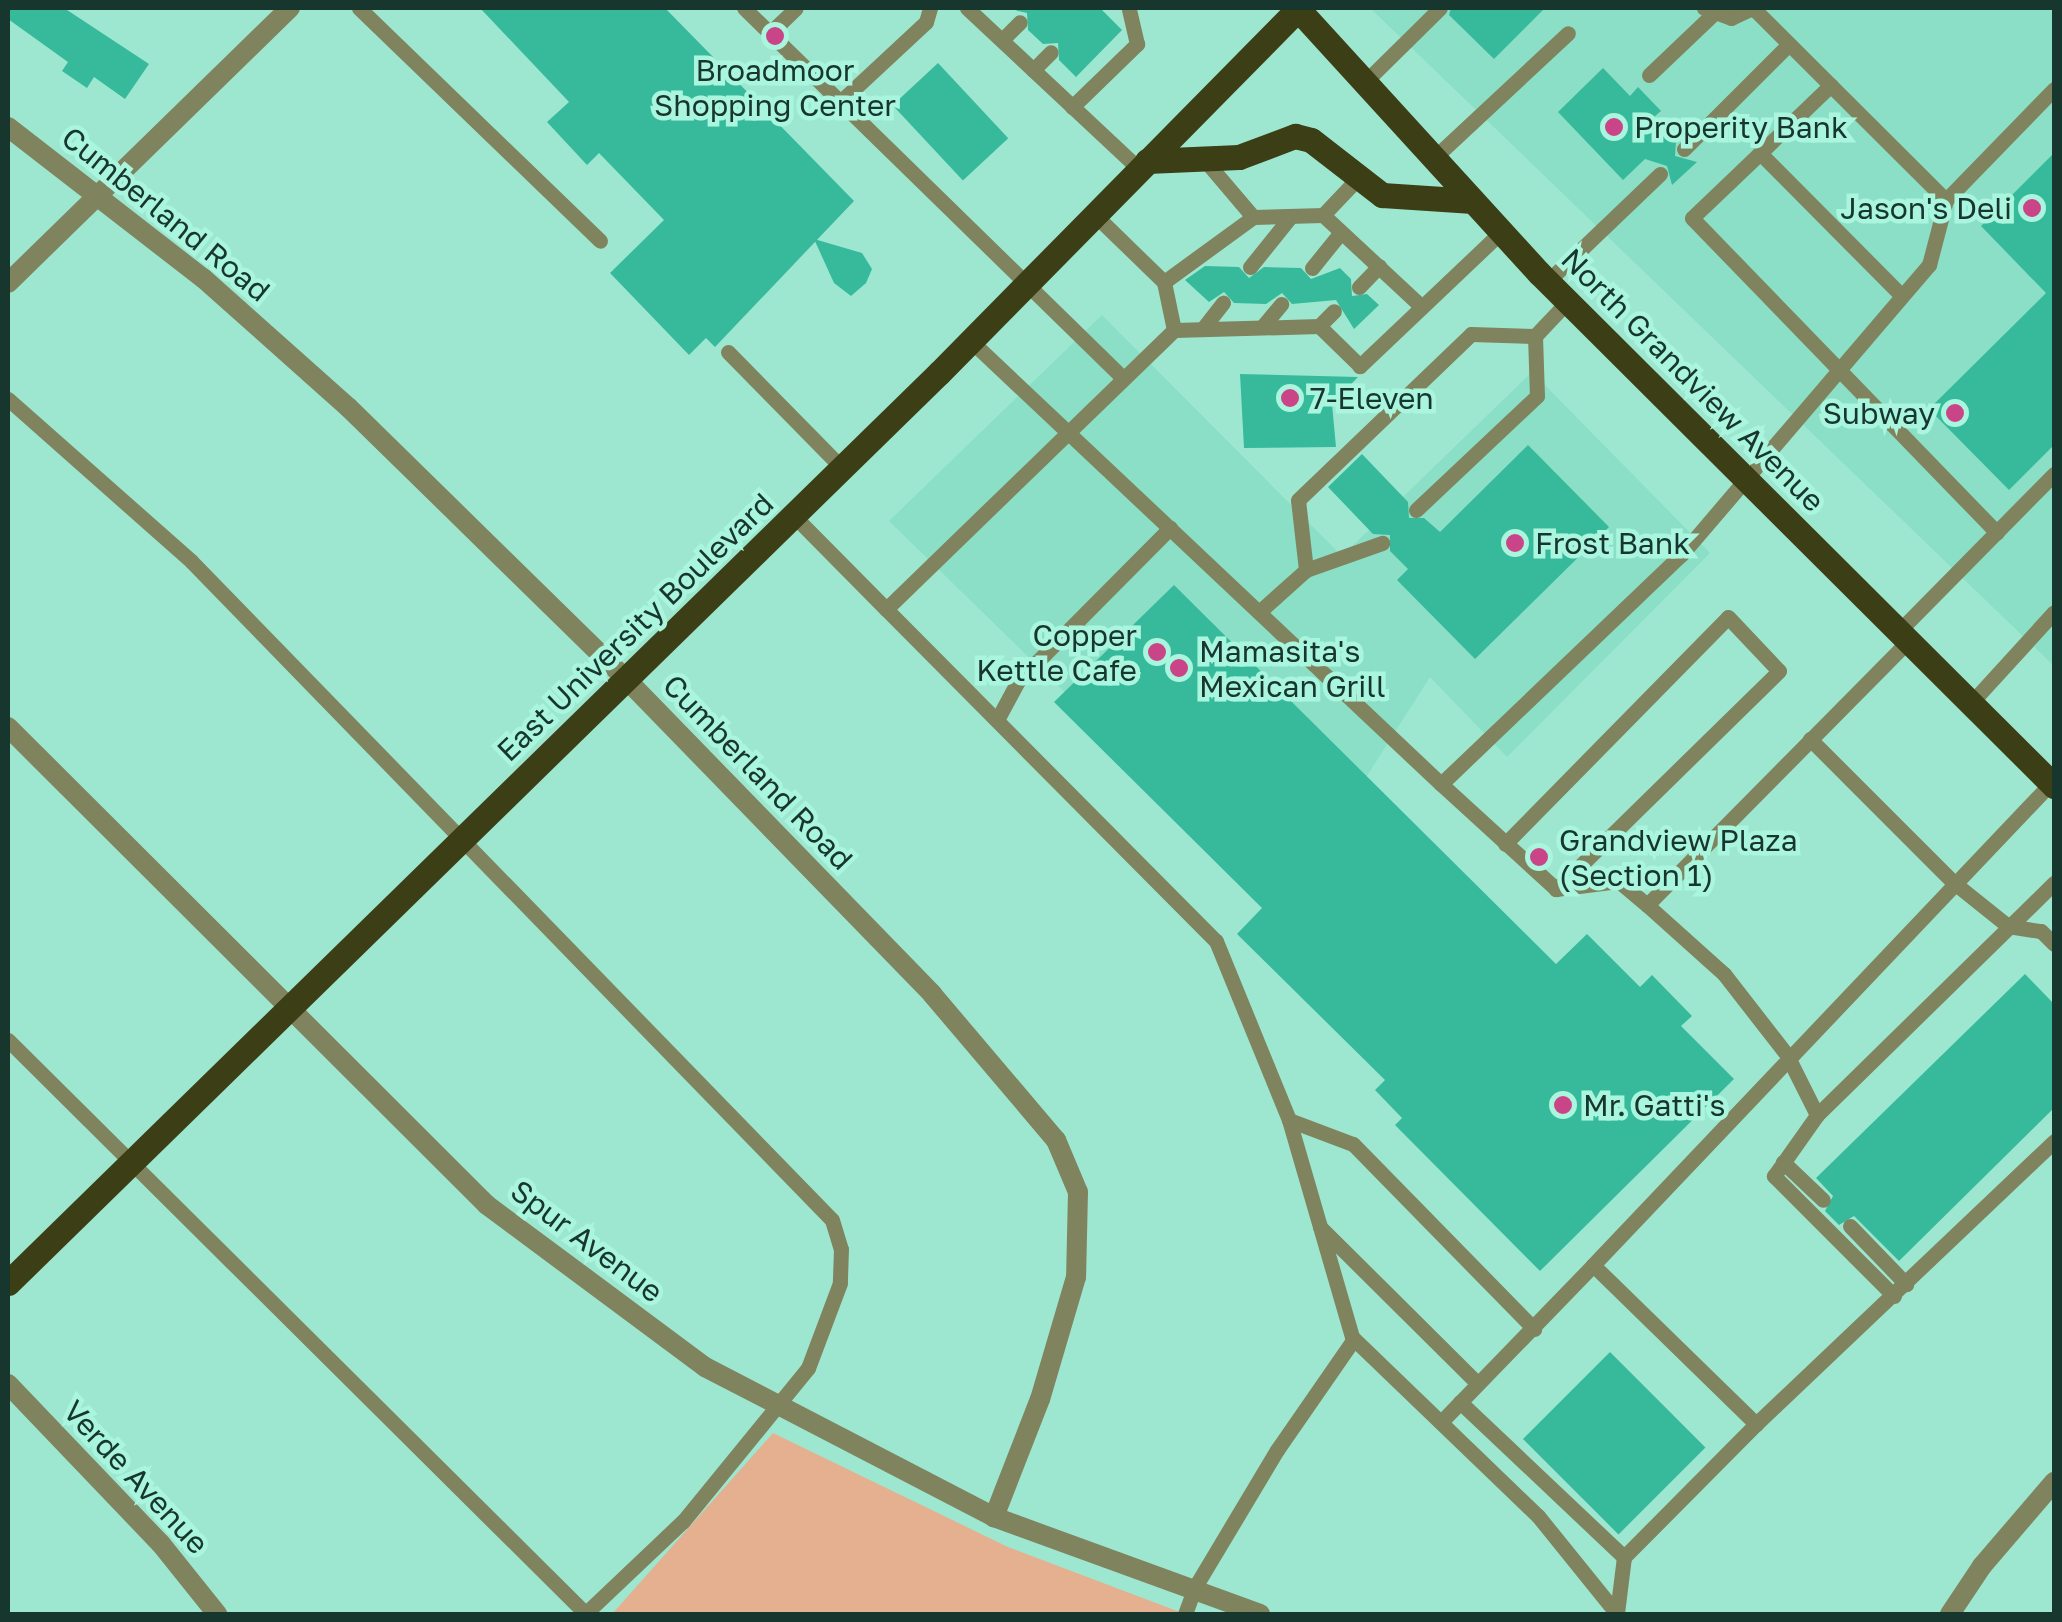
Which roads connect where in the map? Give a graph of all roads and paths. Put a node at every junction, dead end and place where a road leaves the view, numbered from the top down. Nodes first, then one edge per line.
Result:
1 (290, 8) edge
2 (359, 8) edge
3 (744, 8) edge
4 (796, 8) edge
5 (930, 8) edge
6 (1129, 8) edge
7 (1298, 8) edge
8 (1440, 8) edge
9 (1752, 8) edge
10 (971, 9) edge
11 (1708, 11) edge
12 (1020, 22) dead end
13 (1568, 33) dead end
14 (769, 34) junction
15 (1002, 40) junction
16 (1789, 44) junction
17 (1051, 52) dead end
18 (1033, 70) junction
19 (1649, 76) dead end
20 (1365, 82) junction
21 (1831, 85) junction
22 (2054, 90) edge
23 (840, 102) junction
24 (1072, 107) junction
25 (8, 127) edge
26 (1684, 149) dead end
27 (1760, 153) junction
28 (1203, 158) junction
29 (1434, 158) junction
30 (1143, 165) junction
31 (1660, 174) dead end
32 (1360, 176) junction
33 (99, 194) junction
34 (1946, 200) junction
35 (1473, 201) junction
36 (1095, 215) junction
37 (1323, 215) junction
38 (1290, 216) junction
39 (1253, 217) junction
40 (1340, 232) junction
41 (1501, 232) junction
42 (600, 240) dead end
43 (1378, 266) junction
44 (1250, 267) dead end
45 (1312, 268) dead end
46 (1548, 281) junction
47 (1164, 282) junction
48 (8, 283) edge
49 (1026, 286) junction
50 (1359, 287) dead end
51 (1902, 296) junction
52 (1568, 302) junction
53 (1223, 303) dead end
54 (1282, 304) dead end
55 (1422, 307) junction
56 (1334, 311) dead end
57 (1318, 326) junction
58 (1204, 327) junction
59 (1262, 327) junction
60 (1174, 330) junction
61 (1535, 336) junction
62 (972, 341) junction
63 (728, 352) dead end
64 (1837, 372) junction
65 (1122, 378) junction
66 (8, 398) edge
67 (1070, 432) junction
68 (842, 468) junction
69 (2054, 474) edge
70 (1745, 478) junction
71 (1416, 510) dead end
72 (794, 516) junction
73 (1170, 528) junction
74 (1997, 533) junction
75 (1382, 543) dead end
76 (1306, 570) junction
77 (886, 609) junction
78 (1259, 612) junction
79 (2054, 612) edge
80 (1904, 636) junction
81 (628, 680) junction
82 (1971, 703) junction
83 (997, 720) junction
84 (8, 727) edge
85 (1810, 739) junction
86 (1441, 784) junction
87 (2053, 785) edge
88 (464, 839) junction
89 (1505, 844) junction
90 (1952, 882) junction
91 (2054, 883) edge
92 (1556, 889) junction
93 (1648, 905) junction
94 (2008, 926) junction
95 (2054, 944) edge
96 (287, 1012) junction
97 (8, 1040) edge
98 (1787, 1055) junction
99 (1816, 1115) junction
100 (1289, 1120) junction
101 (2054, 1141) edge
102 (1783, 1162) junction
103 (131, 1164) junction
104 (1823, 1200) dead end
105 (1318, 1224) junction
106 (1850, 1226) dead end
107 (1593, 1265) junction
108 (8, 1283) edge
109 (1906, 1284) junction
110 (1894, 1296) junction
111 (1534, 1329) junction
112 (1353, 1341) junction
113 (1478, 1383) junction
114 (8, 1384) edge
115 (1460, 1402) junction
116 (778, 1404) junction
117 (1441, 1422) junction
118 (1756, 1424) junction
119 (2054, 1482) edge
120 (994, 1517) junction
121 (1624, 1557) junction
122 (1195, 1587) junction
123 (217, 1614) edge
124 (586, 1614) edge
125 (1185, 1614) edge
126 (1260, 1614) edge
127 (1617, 1614) edge
128 (1950, 1614) edge

1 - 33 street
2 - 42 lane
3 - 14 lane
4 - 14 lane
5 - 23 lane
6 - 24 lane
7 - 20 main road, North Grandview Avenue
7 - 30 main road, East University Boulevard
8 - 20 lane
9 - 11 lane
9 - 16 lane
10 - 15 lane
11 - 19 lane
12 - 15 lane
13 - 29 lane
14 - 23 lane
15 - 18 lane
16 - 21 lane
16 - 26 lane
17 - 18 lane
18 - 24 lane
20 - 29 main road, North Grandview Avenue
21 - 27 lane
21 - 34 lane
22 - 34 lane
23 - 49 lane
24 - 30 lane
25 - 33 street, Cumberland Road
27 - 51 lane
27 - 64 lane
28 - 30 main road
28 - 32 main road
28 - 39 lane
29 - 35 main road, North Grandview Avenue
30 - 36 main road, East University Boulevard
31 - 46 lane
32 - 35 main road
32 - 37 lane
33 - 48 street
33 - 81 street, Cumberland Road
34 - 51 lane
35 - 41 main road, North Grandview Avenue
36 - 47 lane
36 - 49 main road, East University Boulevard
37 - 38 lane
37 - 40 lane
38 - 39 lane
38 - 44 lane
39 - 47 lane
40 - 43 lane
40 - 45 lane
41 - 46 main road, North Grandview Avenue
41 - 55 lane
43 - 50 lane
43 - 55 lane
46 - 52 main road, North Grandview Avenue
47 - 60 lane
49 - 62 main road, East University Boulevard
49 - 65 lane
51 - 64 lane
52 - 61 lane
52 - 70 main road, North Grandview Avenue
53 - 58 lane
54 - 59 lane
55 - 57 lane
56 - 57 lane
57 - 59 lane
58 - 59 lane
58 - 60 lane
60 - 65 lane
61 - 71 lane
61 - 76 lane
62 - 67 lane
62 - 68 main road, East University Boulevard
63 - 68 lane
64 - 70 lane
64 - 74 lane
65 - 67 lane
66 - 88 lane
67 - 73 lane
67 - 77 lane
68 - 72 main road, East University Boulevard
69 - 74 lane
70 - 80 main road, North Grandview Avenue
70 - 86 lane
72 - 77 lane
72 - 81 main road, East University Boulevard
73 - 78 lane
73 - 83 lane
74 - 80 lane
75 - 76 lane
76 - 78 lane
77 - 83 lane
78 - 86 lane
79 - 82 lane
80 - 82 main road, North Grandview Avenue
80 - 85 lane
81 - 88 main road, East University Boulevard
81 - 120 street, Cumberland Road
82 - 87 main road, North Grandview Avenue
83 - 100 lane
84 - 96 street, Spur Avenue
85 - 90 lane
85 - 93 lane
86 - 89 lane
87 - 90 lane
88 - 96 main road, East University Boulevard
88 - 116 lane
89 - 92 lane
89 - 92 lane
90 - 94 lane
90 - 98 lane
91 - 94 lane
92 - 93 lane
93 - 98 lane
94 - 95 lane
94 - 99 lane
96 - 103 main road, East University Boulevard
96 - 116 street, Spur Avenue
97 - 103 lane
98 - 99 lane
98 - 107 lane
99 - 102 lane
100 - 105 lane
100 - 111 lane
101 - 109 lane
102 - 104 lane
102 - 110 lane
103 - 108 main road, East University Boulevard
103 - 124 lane
105 - 112 lane
105 - 113 lane
106 - 109 lane
107 - 111 lane
107 - 118 lane
109 - 110 lane
110 - 118 lane
111 - 113 lane
112 - 117 lane
112 - 122 lane
113 - 115 lane
114 - 123 street, Verde Avenue
115 - 117 lane
115 - 121 lane
116 - 120 street, Spur Avenue
116 - 124 lane
117 - 127 lane
118 - 121 lane
119 - 128 street
120 - 122 street, Spur Avenue
121 - 127 lane
122 - 125 lane
122 - 126 street, Spur Avenue

